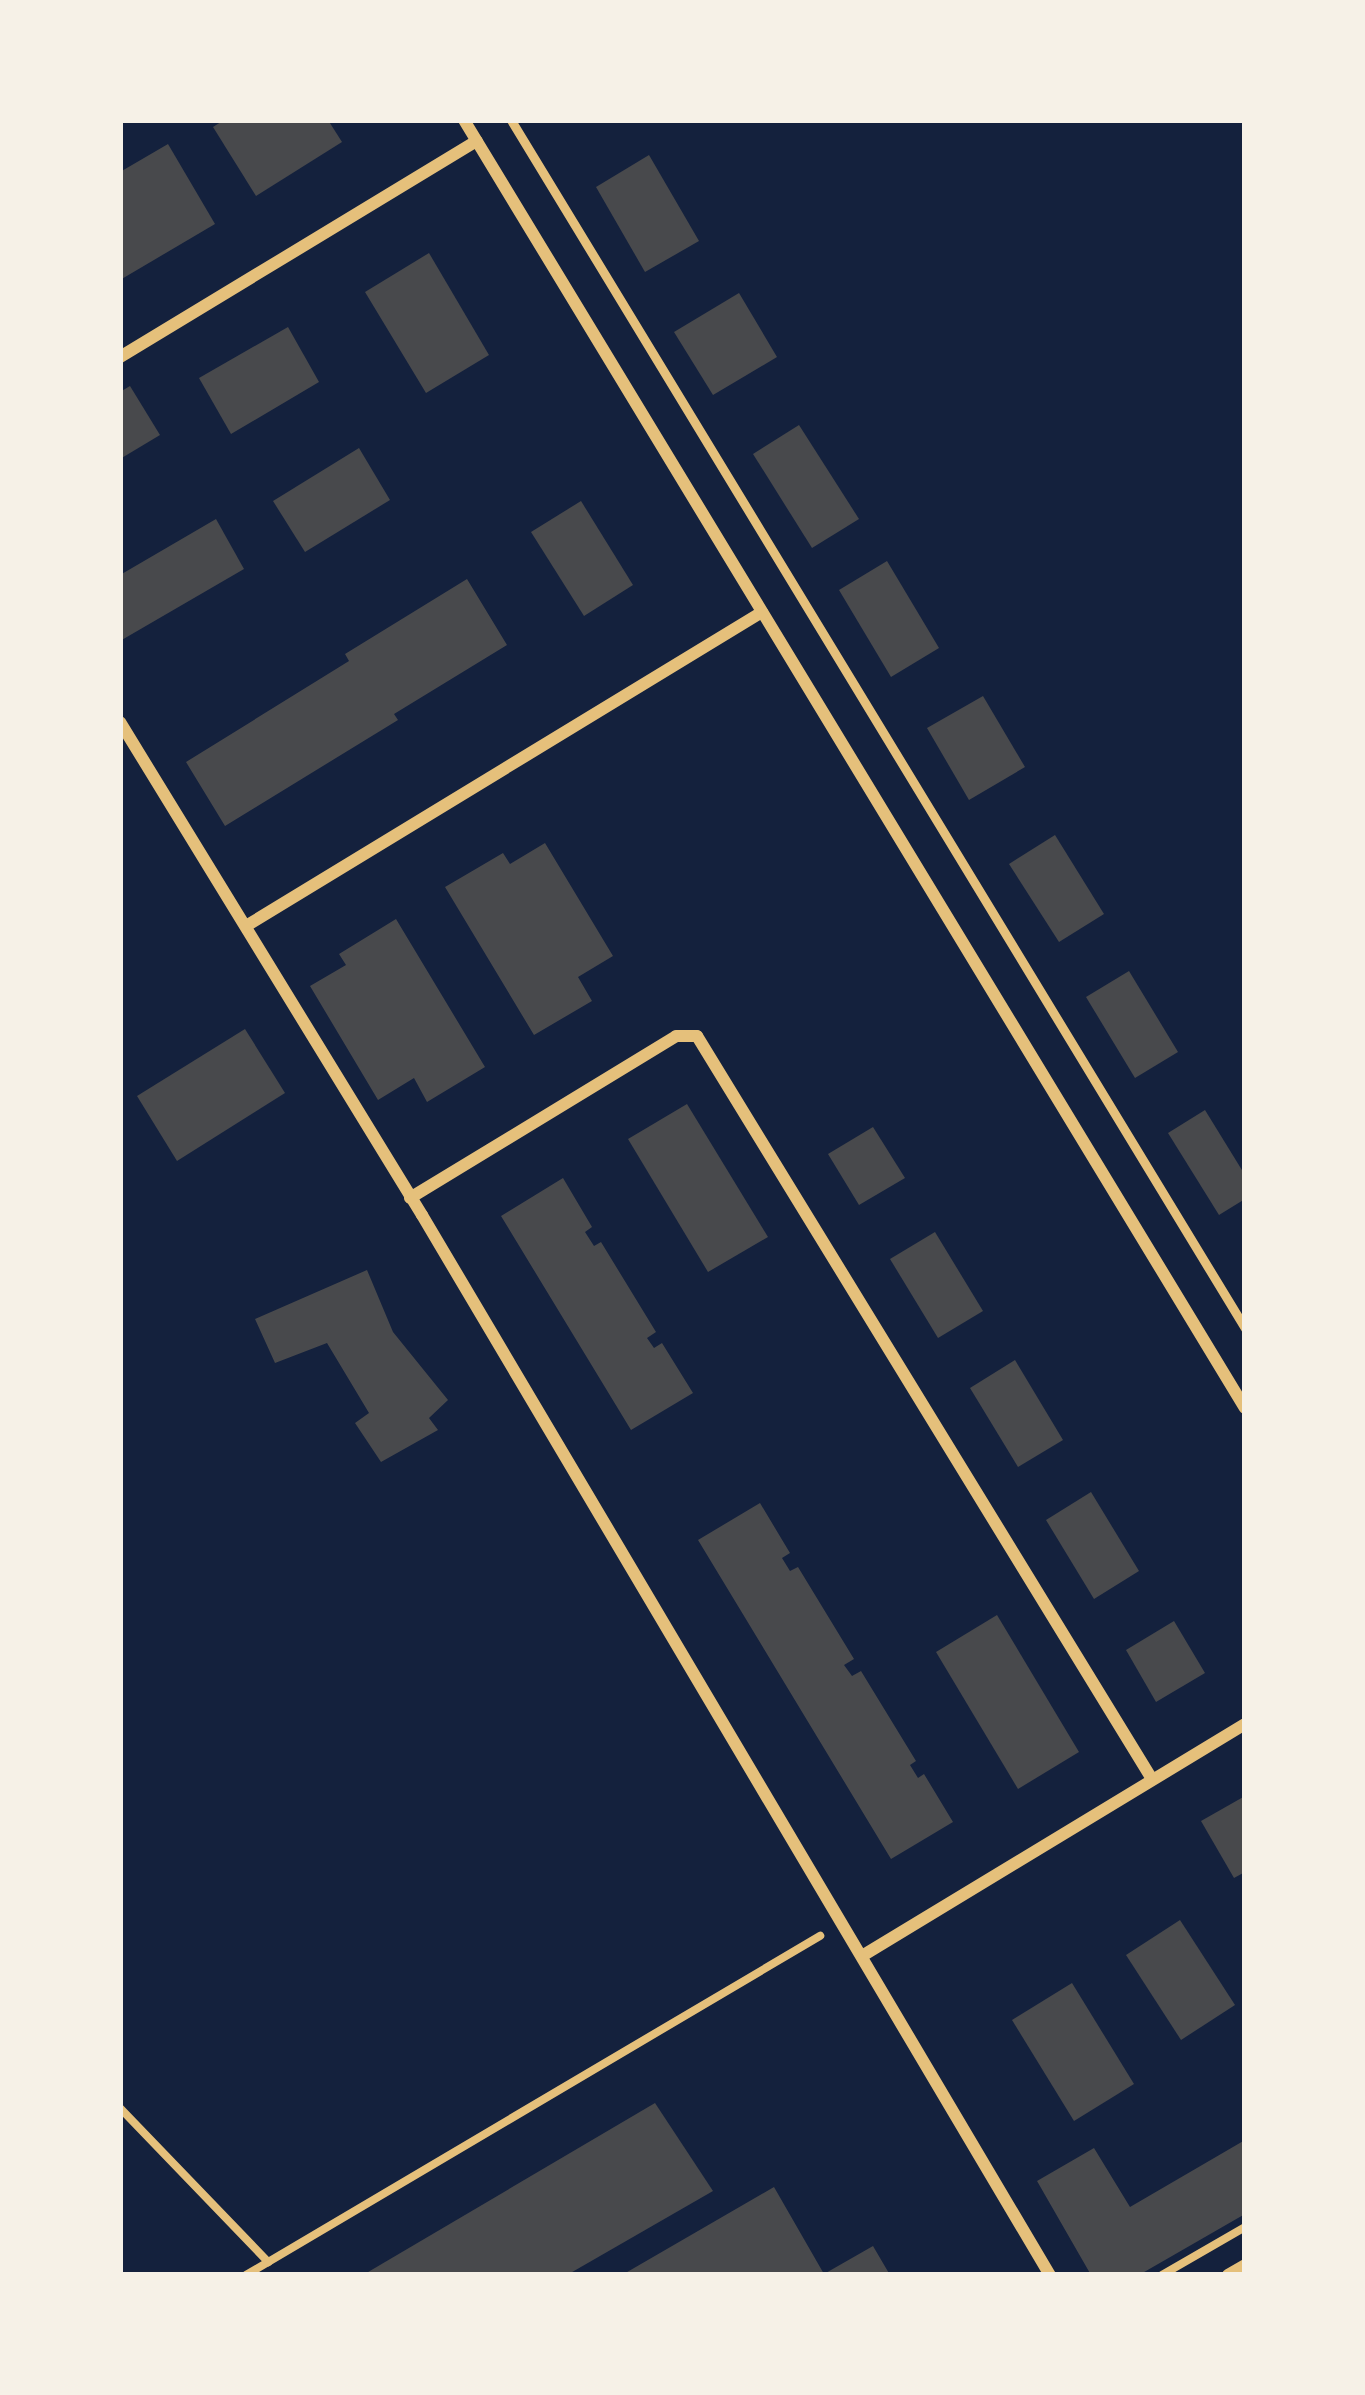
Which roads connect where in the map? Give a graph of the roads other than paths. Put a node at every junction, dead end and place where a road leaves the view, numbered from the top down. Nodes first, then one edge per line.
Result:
1 (464, 120) edge
2 (511, 120) edge
3 (477, 141) junction
4 (120, 357) edge
5 (763, 612) junction
6 (120, 722) edge
7 (246, 926) junction
8 (410, 1198) junction
9 (1245, 1328) edge
10 (1245, 1408) edge
11 (1245, 1724) edge
12 (1152, 1780) junction
13 (862, 1956) junction
14 (1245, 2265) edge
15 (1050, 2275) edge
16 (1228, 2275) edge

1 - 3 street
2 - 9 lane
3 - 4 street
3 - 5 street
5 - 7 street
5 - 10 street
6 - 7 street
7 - 8 street
8 - 12 street
8 - 13 street
11 - 12 street
12 - 13 street
13 - 15 street
14 - 16 street

